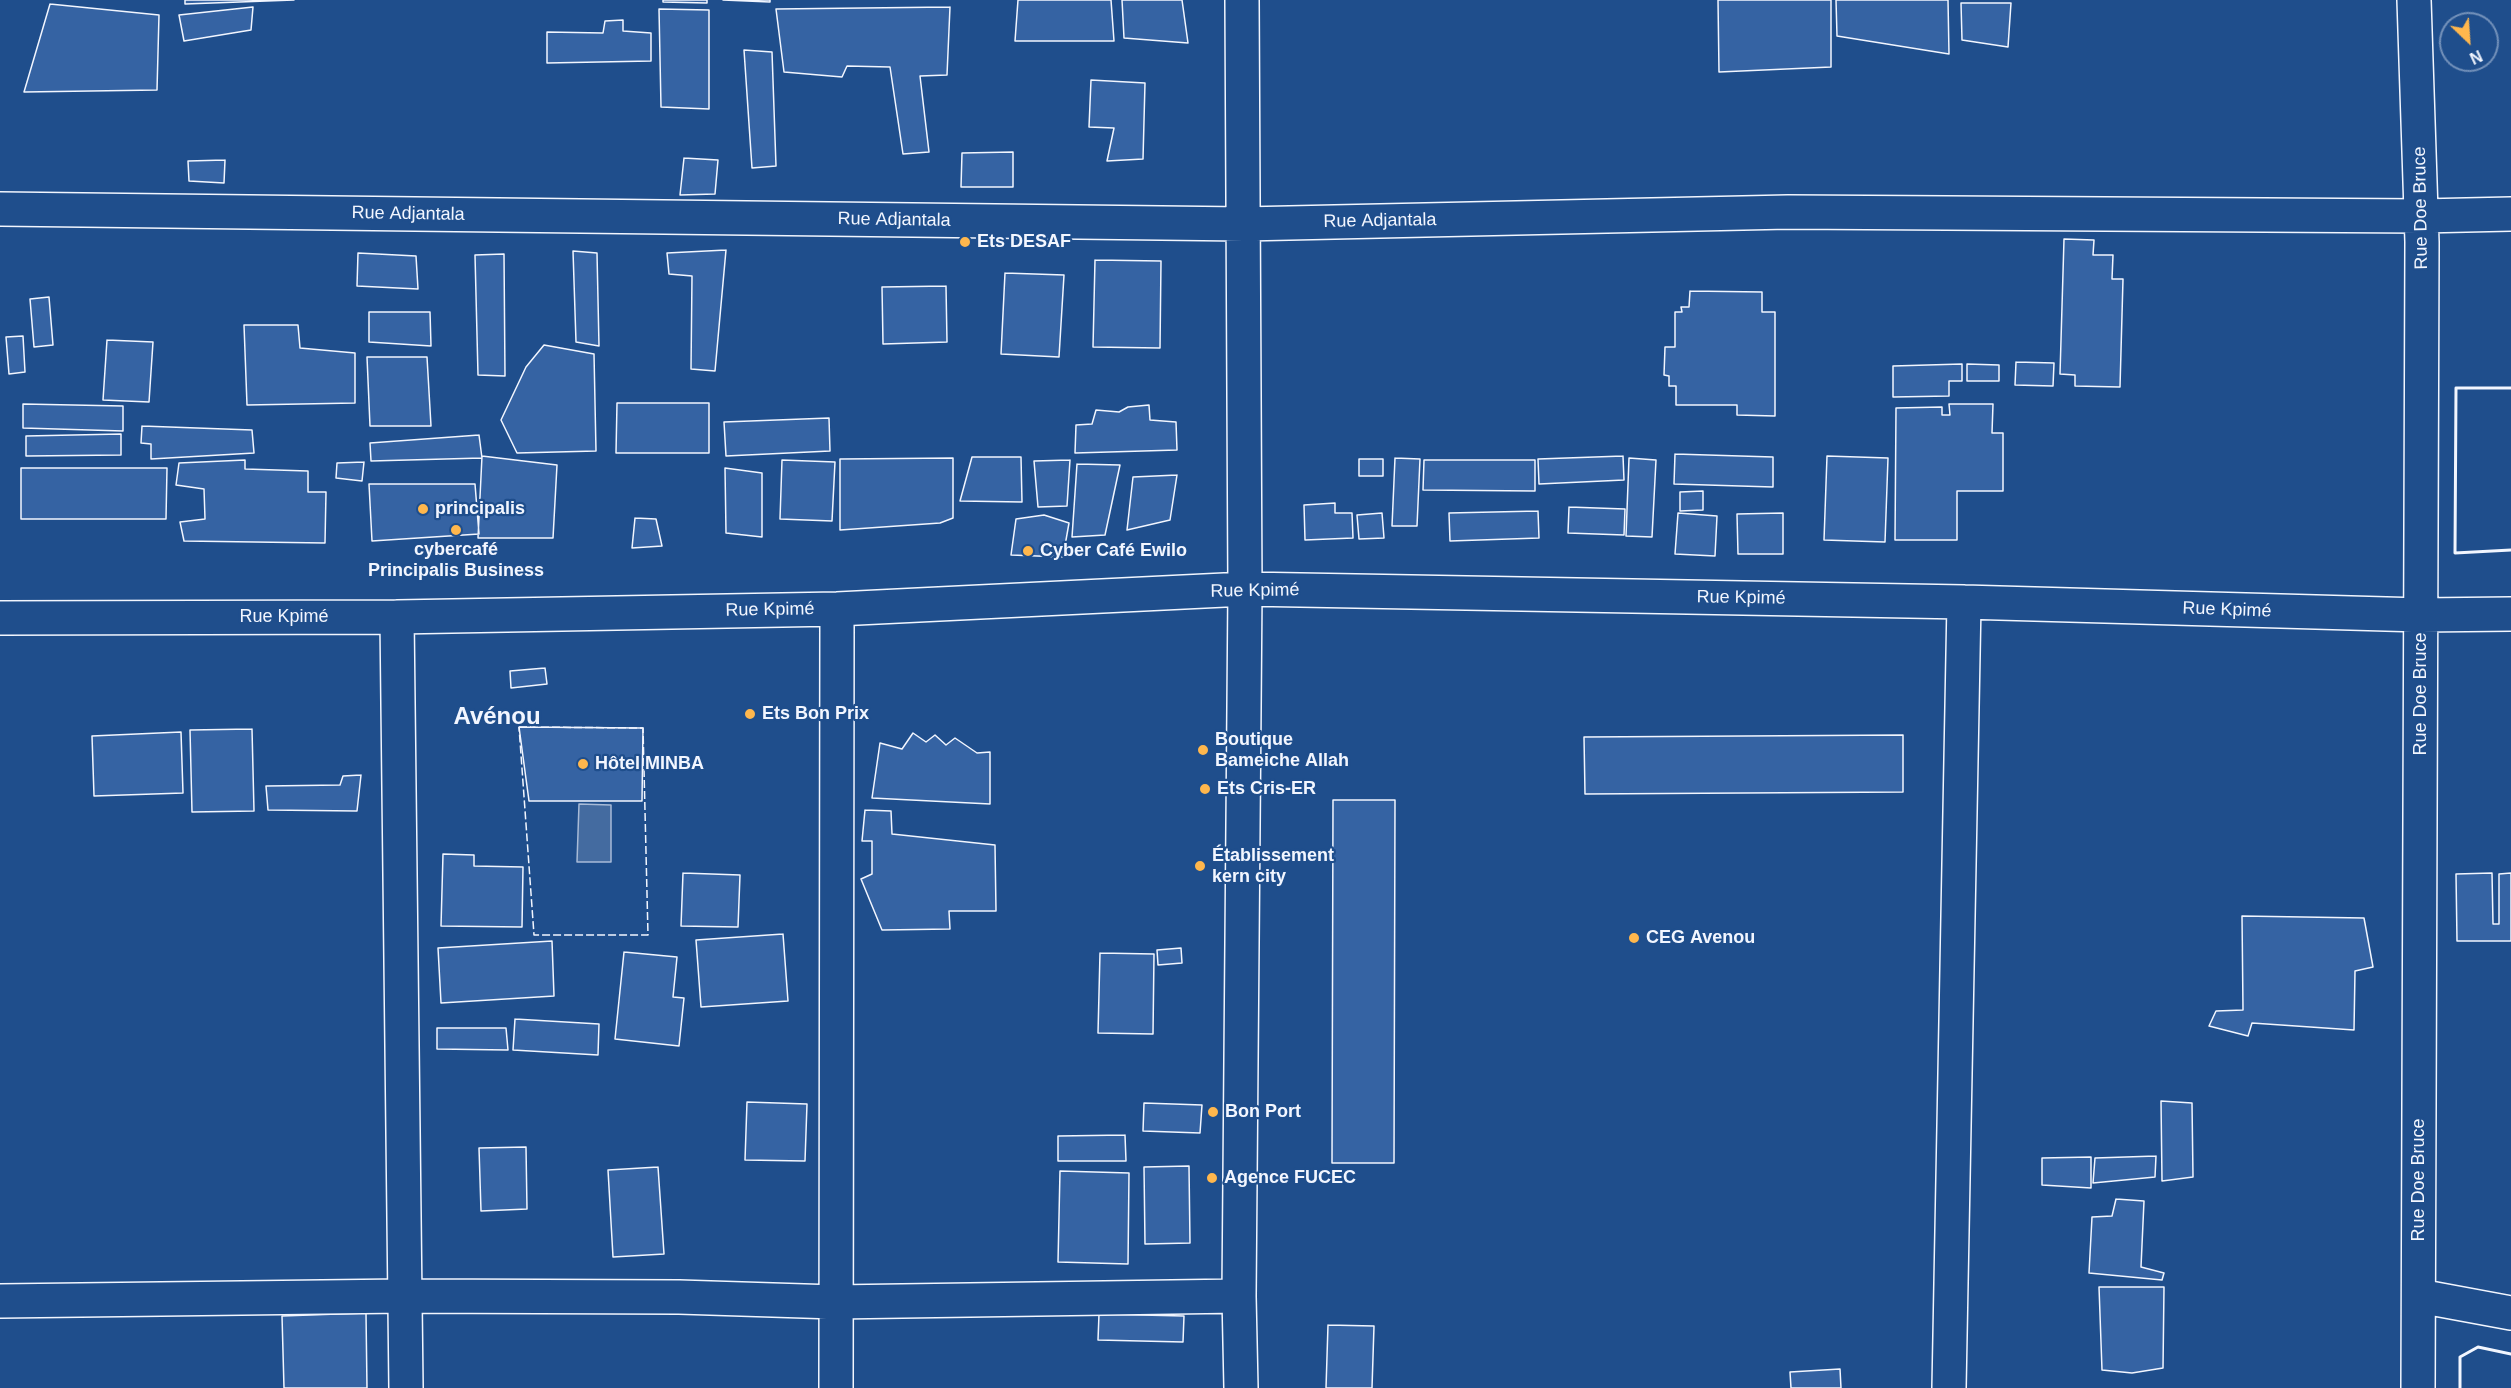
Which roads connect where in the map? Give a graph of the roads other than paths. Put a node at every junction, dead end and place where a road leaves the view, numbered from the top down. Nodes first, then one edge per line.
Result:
1 (1242, 0) edge
2 (2415, 0) edge
3 (0, 209) edge
4 (2511, 214) edge
5 (2422, 216) junction
6 (1244, 224) junction
7 (1245, 589) junction
8 (1964, 602) junction
9 (837, 609) junction
10 (2511, 614) edge
11 (2421, 615) junction
12 (397, 616) junction
13 (0, 618) edge
14 (404, 1296) junction
15 (1239, 1296) junction
16 (2419, 1296) junction
17 (0, 1301) edge
18 (836, 1302) junction
19 (2511, 1314) edge
20 (406, 1388) edge
21 (836, 1388) edge
22 (1241, 1388) edge
23 (1949, 1388) edge
24 (2418, 1388) edge

1 - 6 street
2 - 5 street, Rue Doe Bruce
3 - 6 street, Rue Adjantala
4 - 5 street, Rue Adjantala
5 - 6 street, Rue Adjantala
5 - 11 street, Rue Doe Bruce
6 - 7 street
7 - 8 street, Rue Kpimé
7 - 9 street, Rue Kpimé
7 - 15 street
8 - 11 street, Rue Kpimé
8 - 23 street
9 - 12 street, Rue Kpimé
9 - 18 street
10 - 11 street, Rue Kpimé
11 - 16 street, Rue Doe Bruce
12 - 13 street, Rue Kpimé
12 - 14 street
14 - 17 street
14 - 18 street
14 - 20 street
15 - 18 street
15 - 22 street
16 - 19 street
16 - 24 street, Rue Doe Bruce
18 - 21 street

